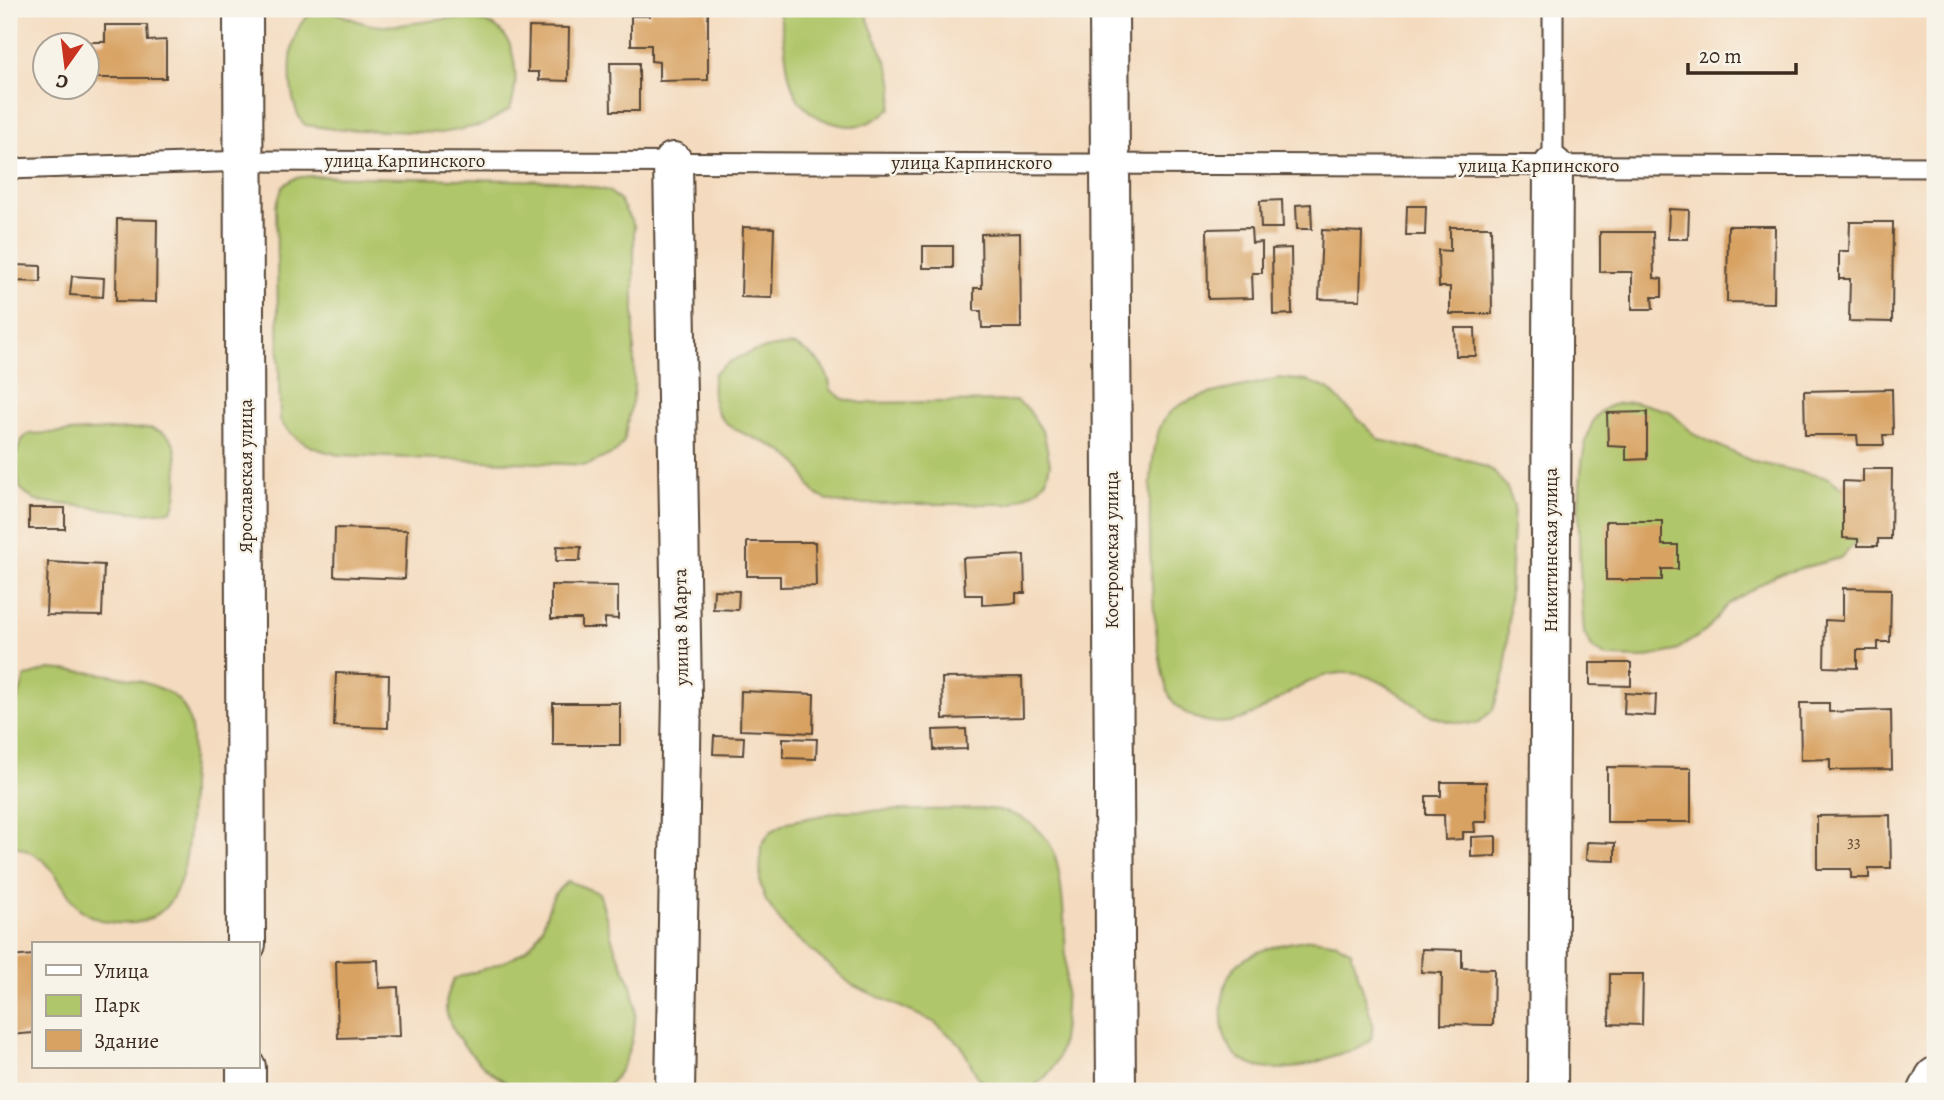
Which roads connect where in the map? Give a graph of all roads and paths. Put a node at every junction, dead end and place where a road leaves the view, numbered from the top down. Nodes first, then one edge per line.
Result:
1 (243, 9) edge
2 (1109, 9) edge
3 (1553, 9) edge
4 (246, 161) junction
5 (673, 162) junction
6 (1110, 164) junction
7 (1553, 166) junction
8 (1935, 167) edge
9 (9, 169) edge
10 (246, 942) edge
11 (246, 1068) edge
12 (1935, 1077) edge
13 (246, 1091) edge
14 (675, 1091) edge
15 (1115, 1091) edge
16 (1548, 1091) edge
17 (1928, 1091) edge

1 - 4 street, Ярославская улица
2 - 6 street, Костромская улица
3 - 7 lane, Никитинская улица
4 - 5 lane, улица Карпинского
4 - 9 lane, улица Карпинского
4 - 10 street, Ярославская улица
5 - 6 lane, улица Карпинского
5 - 14 street, улица 8 Марта
6 - 7 lane, улица Карпинского
6 - 15 street, Костромская улица
7 - 8 lane, улица Карпинского
7 - 16 street, Никитинская улица
11 - 13 street
12 - 17 street

